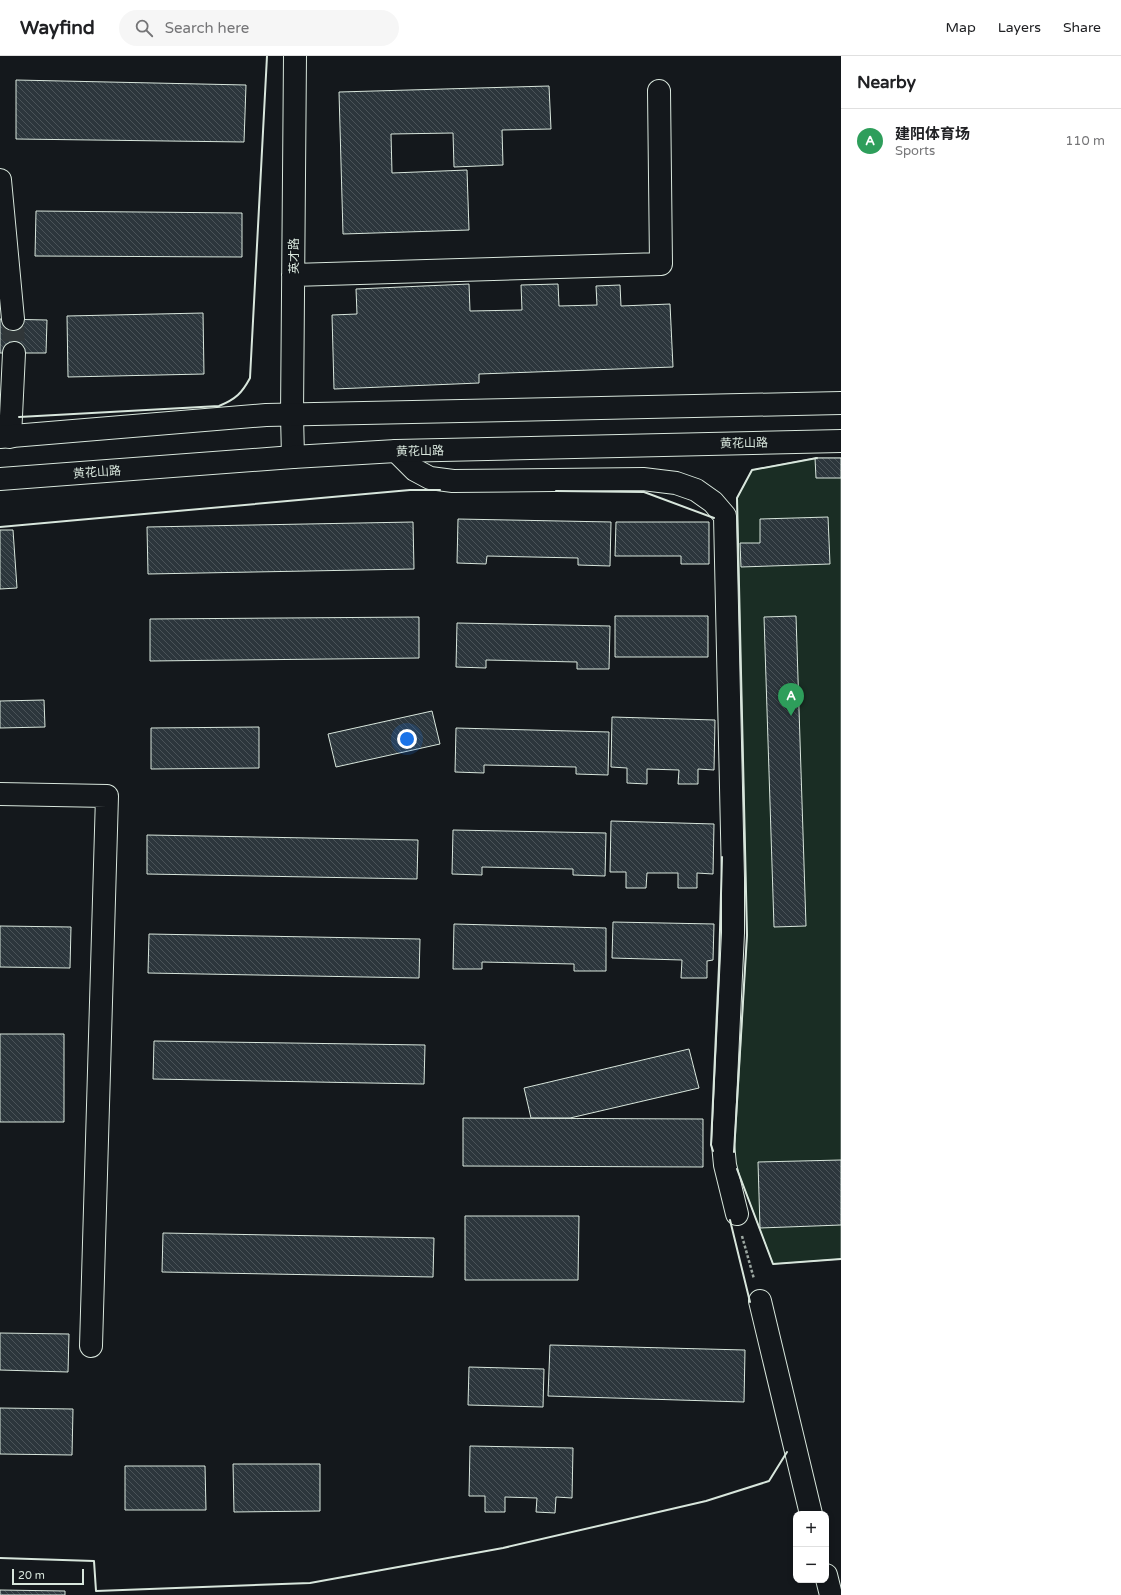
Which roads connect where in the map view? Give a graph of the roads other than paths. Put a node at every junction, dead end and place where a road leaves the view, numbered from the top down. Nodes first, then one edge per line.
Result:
1 (295, 56) edge
2 (659, 91) dead end
3 (0, 180) edge
4 (294, 275) junction
5 (13, 319) tunnel mouth
6 (14, 353) tunnel mouth
7 (841, 403) edge
8 (292, 415) junction
9 (5, 437) edge
10 (841, 441) edge
11 (396, 451) junction
12 (294, 457) junction
13 (0, 479) edge
14 (0, 794) edge
15 (737, 1214) road end
16 (760, 1301) road end
17 (91, 1346) dead end
18 (810, 1511) edge
19 (828, 1583) edge
20 (831, 1595) edge

1 - 4 street, 英才路
2 - 4 street
3 - 5 street
4 - 8 street, 英才路
6 - 9 street
7 - 8 street
8 - 9 street
8 - 12 street, 英才路
10 - 11 street, 黄花山路
11 - 12 street, 黄花山路
11 - 15 street
12 - 13 street, 黄花山路
14 - 17 street
16 - 18 street
19 - 20 street

